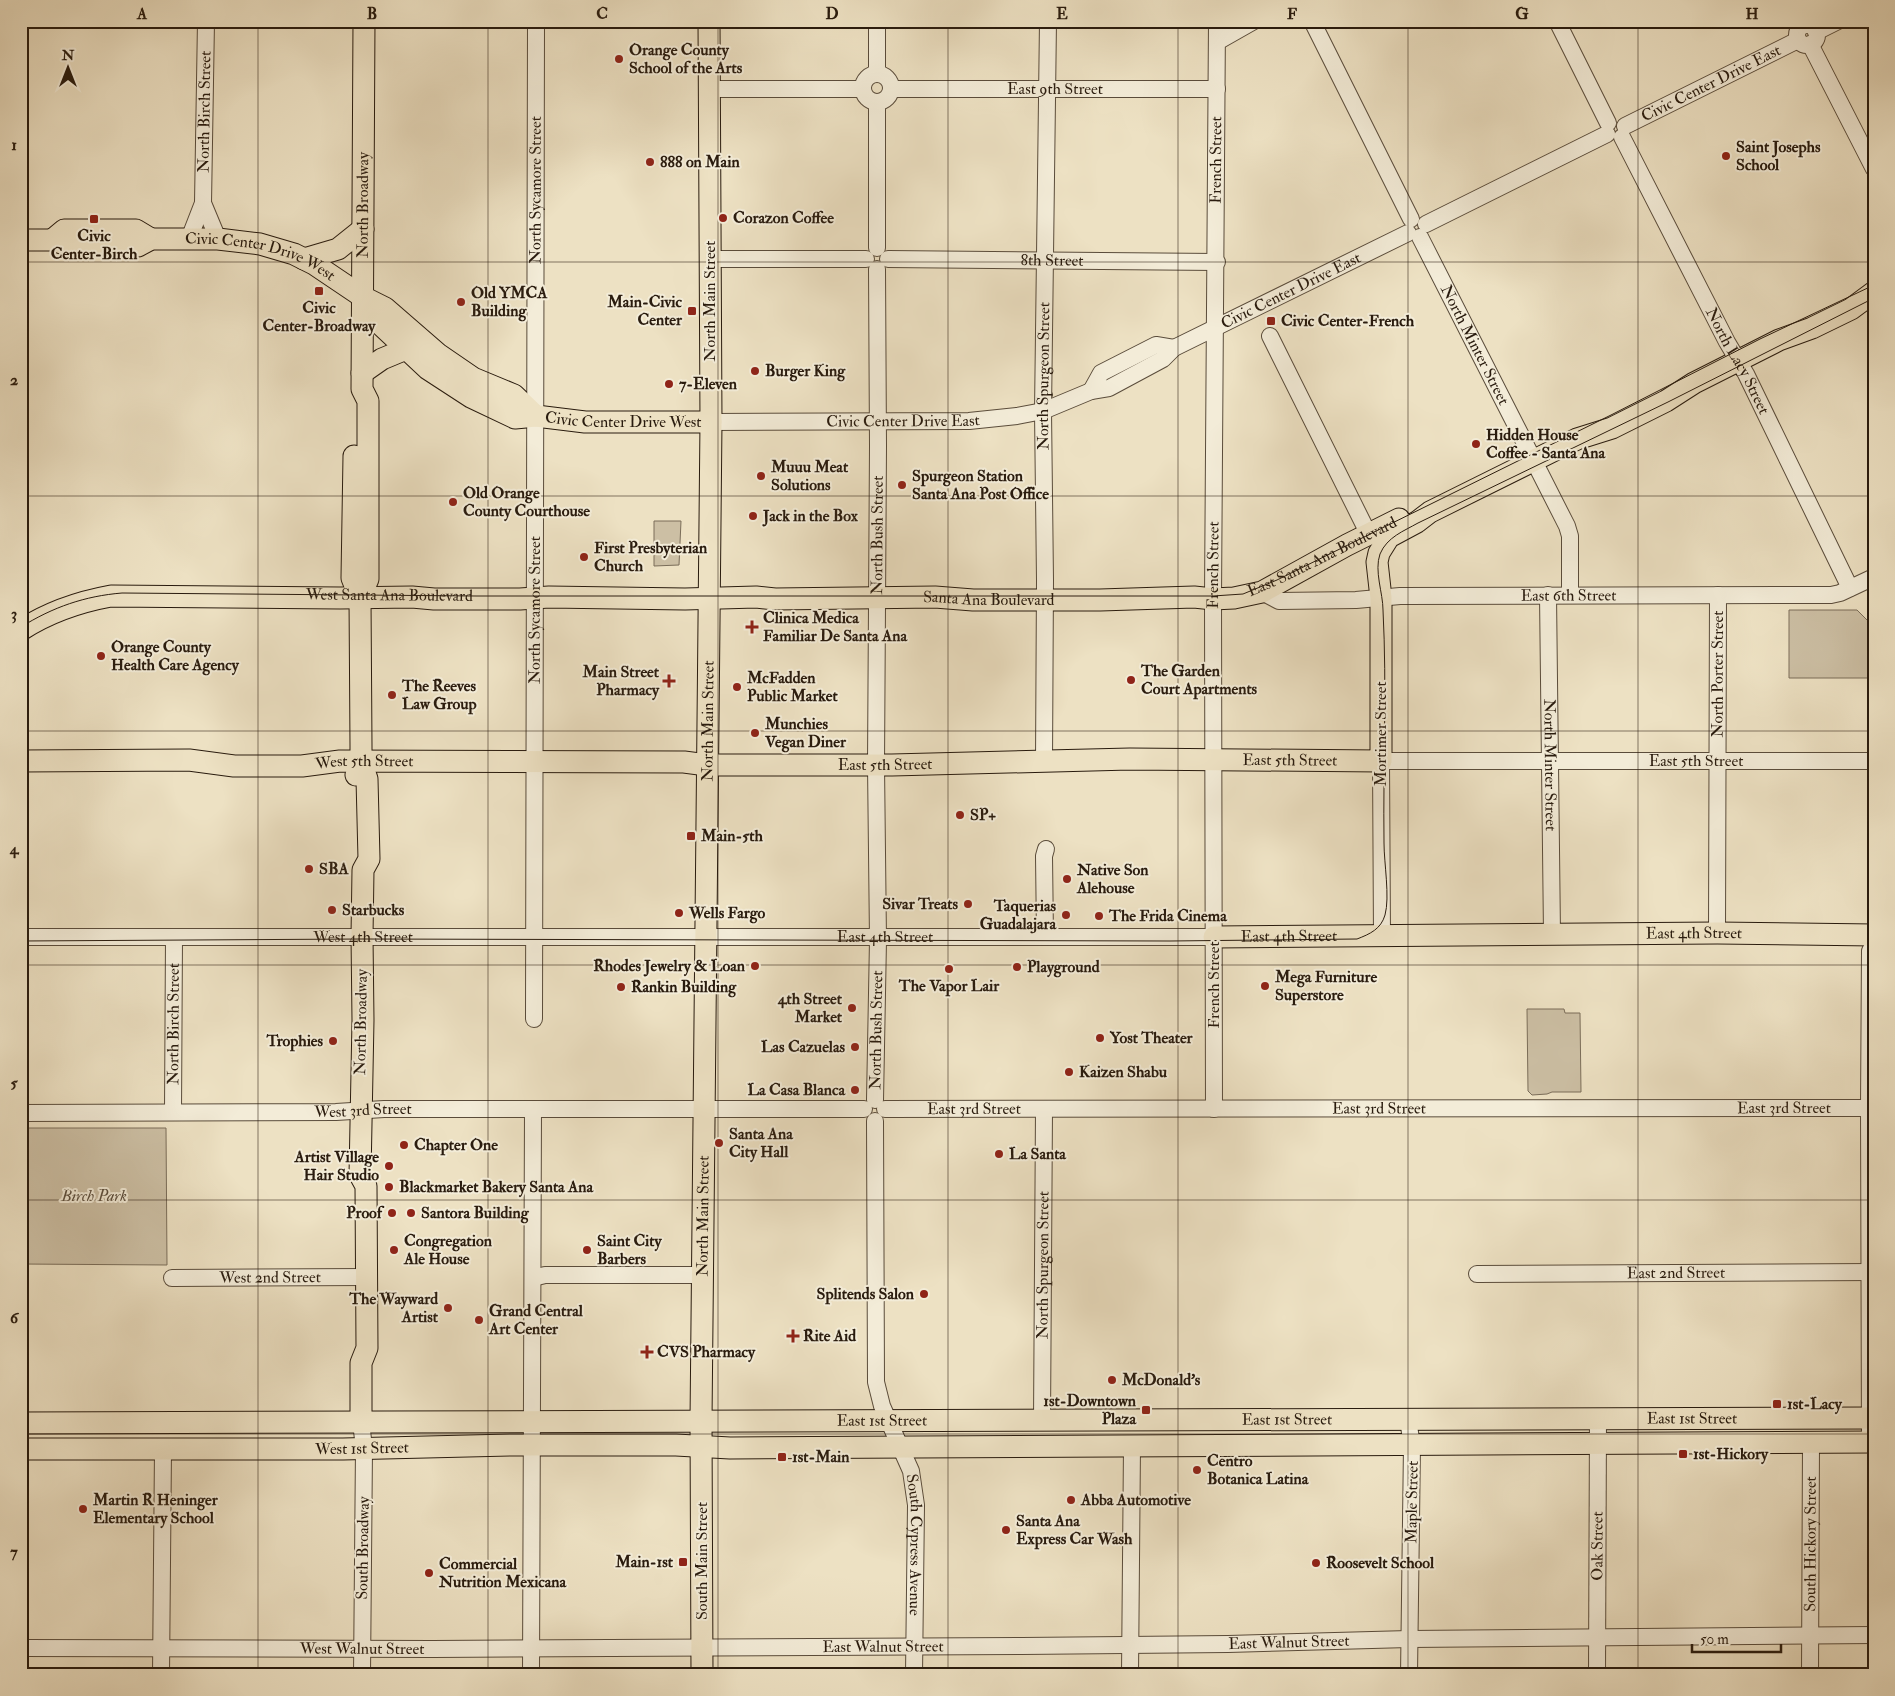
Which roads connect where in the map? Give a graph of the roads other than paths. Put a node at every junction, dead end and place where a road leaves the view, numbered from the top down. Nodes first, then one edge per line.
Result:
1 (206, 21) edge
2 (364, 21) edge
3 (536, 21) edge
4 (709, 21) edge
5 (877, 21) edge
6 (1048, 21) edge
7 (1217, 21) edge
8 (1254, 21) edge
9 (1312, 21) edge
10 (1557, 21) edge
11 (1838, 21) edge
12 (1805, 33) edge
13 (1217, 42) junction
14 (877, 74) junction
15 (709, 89) junction
16 (863, 89) junction
17 (891, 89) junction
18 (1047, 89) junction
19 (1217, 89) junction
20 (877, 102) junction
21 (1616, 130) junction
22 (1874, 169) edge
23 (203, 203) junction
24 (1416, 228) junction
25 (363, 229) junction
26 (189, 239) junction
27 (218, 239) junction
28 (21, 240) edge
29 (304, 259) junction
30 (710, 259) junction
31 (877, 259) junction
32 (1045, 262) junction
33 (1217, 262) junction
34 (1874, 291) edge
35 (363, 297) junction
36 (1215, 328) junction
37 (1270, 336) dead end
38 (406, 349) junction
39 (1738, 361) junction
40 (362, 381) junction
41 (1043, 411) junction
42 (536, 416) junction
43 (878, 421) junction
44 (711, 422) junction
45 (1533, 460) junction
46 (1379, 536) junction
47 (1874, 577) edge
48 (1850, 588) junction
49 (1262, 592) junction
50 (1548, 595) junction
51 (1570, 595) junction
52 (1718, 595) junction
53 (360, 598) junction
54 (535, 598) junction
55 (710, 598) junction
56 (765, 598) joint
57 (1381, 598) junction
58 (877, 599) junction
59 (1213, 599) junction
60 (1045, 600) junction
61 (21, 630) edge
62 (1213, 759) junction
63 (1044, 760) junction
64 (21, 761) edge
65 (1381, 761) junction
66 (1874, 761) edge
67 (361, 762) junction
68 (534, 762) junction
69 (1549, 762) junction
70 (1717, 762) junction
71 (876, 765) junction
72 (707, 766) junction
73 (1046, 848) dead end
74 (1717, 933) junction
75 (1552, 934) junction
76 (1382, 935) junction
77 (1874, 935) edge
78 (362, 936) junction
79 (534, 936) junction
80 (21, 937) edge
81 (705, 937) junction
82 (878, 937) junction
83 (1045, 937) junction
84 (1214, 937) junction
85 (174, 938) junction
86 (1874, 944) edge
87 (534, 1020) dead end
88 (1871, 1108) edge
89 (533, 1109) junction
90 (704, 1109) junction
91 (1044, 1109) junction
92 (1214, 1109) junction
93 (360, 1110) junction
94 (875, 1110) junction
95 (173, 1112) junction
96 (21, 1113) edge
97 (1872, 1272) edge
98 (1477, 1274) dead end
99 (703, 1275) junction
100 (172, 1278) dead end
101 (360, 1278) junction
102 (533, 1278) junction
103 (1872, 1418) edge
104 (1598, 1419) junction
105 (1408, 1420) junction
106 (702, 1421) junction
107 (1042, 1421) junction
108 (361, 1422) junction
109 (532, 1422) junction
110 (889, 1422) junction
111 (21, 1423) edge
112 (1872, 1442) edge
113 (1812, 1443) junction
114 (1598, 1444) junction
115 (532, 1445) junction
116 (1412, 1445) junction
117 (1132, 1446) junction
118 (702, 1447) junction
119 (901, 1447) junction
120 (364, 1448) junction
121 (21, 1449) edge
122 (163, 1449) junction
123 (1874, 1634) edge
124 (1810, 1636) junction
125 (1597, 1637) junction
126 (1409, 1639) junction
127 (1130, 1645) junction
128 (915, 1646) junction
129 (21, 1648) edge
130 (162, 1648) junction
131 (362, 1648) junction
132 (531, 1648) junction
133 (702, 1648) junction
134 (161, 1675) edge
135 (362, 1675) edge
136 (531, 1675) edge
137 (702, 1675) edge
138 (914, 1675) edge
139 (1130, 1675) edge
140 (1409, 1675) edge
141 (1597, 1675) edge
142 (1810, 1675) edge

1 - 23 street, North Birch Street
2 - 25 main road, North Broadway
3 - 42 street, North Sycamore Street
4 - 15 main road, North Main Street
5 - 14 street
6 - 18 street, North Spurgeon Street
7 - 13 street, French Street
8 - 13 street
9 - 24 street, North Minter Street
10 - 21 street, North Lacy Street
11 - 12 street, Civic Center Drive East
12 - 21 street, Civic Center Drive East
12 - 22 street
13 - 19 street, French Street
14 - 16 street
14 - 17 street
15 - 16 street
15 - 30 main road, North Main Street
16 - 20 street
17 - 18 street, East 9th Street
17 - 20 street
18 - 19 street, East 9th Street
18 - 32 street, North Spurgeon Street
19 - 33 street, French Street
20 - 31 street, North Bush Street
21 - 24 street, Civic Center Drive East
21 - 39 street, North Lacy Street
23 - 26 street, North Birch Street
23 - 27 street, North Birch Street
24 - 36 street, Civic Center Drive East
24 - 45 street, North Minter Street
25 - 29 main road
25 - 35 main road, North Broadway
26 - 27 main road, Civic Center Drive West
26 - 28 main road, Civic Center Drive West
27 - 29 main road, Civic Center Drive West
29 - 35 main road, Civic Center Drive West
30 - 31 street, 8th Street
30 - 44 main road, North Main Street
31 - 32 street, 8th Street
31 - 43 street, North Bush Street
32 - 33 street, 8th Street
32 - 41 street, North Spurgeon Street
33 - 36 street, French Street
34 - 39 main road, East Santa Ana Boulevard
35 - 38 main road, Civic Center Drive West
35 - 40 main road, North Broadway
35 - 42 main road, Civic Center Drive West
36 - 41 street, Civic Center Drive East
36 - 59 street, French Street
37 - 46 street
38 - 40 main road
38 - 42 main road, Civic Center Drive West
39 - 45 main road, East Santa Ana Boulevard
39 - 48 street, North Lacy Street
40 - 53 main road, North Broadway
41 - 43 street, Civic Center Drive East
41 - 60 street, North Spurgeon Street
42 - 44 main road, Civic Center Drive West
42 - 54 street, North Sycamore Street
43 - 44 street, Civic Center Drive East
43 - 58 street, North Bush Street
44 - 55 main road, North Main Street
45 - 46 main road, East Santa Ana Boulevard
45 - 51 street, North Minter Street
46 - 49 main road, East Santa Ana Boulevard
46 - 57 main road, Mortimer Street
47 - 48 street, East 6th Street
48 - 52 street, East 6th Street
49 - 57 street, East 6th Street
49 - 59 main road, East Santa Ana Boulevard
50 - 51 street, East 6th Street
50 - 57 street, East 6th Street
50 - 69 street, North Minter Street
51 - 52 street, East 6th Street
52 - 70 street, North Porter Street
53 - 54 main road, West Santa Ana Boulevard
53 - 61 main road, West Santa Ana Boulevard
53 - 67 main road, North Broadway
54 - 55 main road, West Santa Ana Boulevard
54 - 68 street, North Sycamore Street
55 - 56 main road, West Santa Ana Boulevard
55 - 72 main road, North Main Street
56 - 58 main road, Santa Ana Boulevard
57 - 65 main road, Mortimer Street
58 - 60 main road, Santa Ana Boulevard
58 - 71 street, North Bush Street
59 - 60 main road, Santa Ana Boulevard
59 - 62 street, French Street
60 - 63 street, North Spurgeon Street
62 - 63 main road, East 5th Street
62 - 65 main road, East 5th Street
62 - 84 street, French Street
63 - 71 main road, East 5th Street
64 - 67 main road, West 5th Street
65 - 69 street, East 5th Street
65 - 76 street, Mortimer Street
66 - 70 street, East 5th Street
67 - 68 main road, West 5th Street
67 - 78 main road, North Broadway
68 - 72 main road, West 5th Street
68 - 79 street, North Sycamore Street
69 - 70 street, East 5th Street
69 - 75 street, North Minter Street
70 - 74 street, North Porter Street
71 - 72 main road, East 5th Street
71 - 82 street, North Bush Street
72 - 81 main road, North Main Street
73 - 83 street
74 - 75 main road, East 4th Street
74 - 77 main road, East 4th Street
75 - 76 main road, East 4th Street
76 - 84 main road, East 4th Street
78 - 79 street, West 4th Street
78 - 85 street, West 4th Street
78 - 93 main road, North Broadway
79 - 81 street, West 4th Street
79 - 87 street, North Sycamore Street
80 - 85 street, West 4th Street
81 - 82 street, East 4th Street
81 - 90 main road, North Main Street
82 - 83 street, East 4th Street
82 - 94 street, North Bush Street
83 - 84 street, East 4th Street
84 - 92 street, French Street
85 - 95 street, North Birch Street
86 - 88 street
88 - 92 street, East 3rd Street
88 - 97 street
89 - 90 street, West 3rd Street
89 - 93 street, West 3rd Street
89 - 102 street
90 - 94 street, East 3rd Street
90 - 99 main road, North Main Street
91 - 92 street, East 3rd Street
91 - 94 street, East 3rd Street
91 - 107 street, North Spurgeon Street
93 - 95 street, West 3rd Street
93 - 101 main road, North Broadway
94 - 110 street, North Bush Street
95 - 96 street, West 3rd Street
97 - 98 street, East 2nd Street
97 - 103 street
99 - 102 street
99 - 106 main road, North Main Street
100 - 101 street, West 2nd Street
101 - 108 main road, North Broadway
102 - 109 street
103 - 104 main road, East 1st Street
103 - 112 street
104 - 105 main road, East 1st Street
104 - 114 street, Oak Street
105 - 107 main road, East 1st Street
105 - 116 street, Maple Street
106 - 109 main road, West 1st Street
106 - 110 main road, East 1st Street
106 - 118 main road, North Main Street
107 - 110 main road, East 1st Street
108 - 109 main road, West 1st Street
108 - 111 main road, West 1st Street
108 - 120 street, South Broadway
109 - 115 street
110 - 119 street, South Cypress Avenue
112 - 113 main road, East 1st Street
113 - 114 main road, East 1st Street
113 - 124 street, South Hickory Street
114 - 116 main road, East 1st Street
114 - 125 street, Oak Street
115 - 118 main road, West 1st Street
115 - 120 main road, West 1st Street
115 - 132 street
116 - 117 main road, East 1st Street
116 - 126 street, Maple Street
117 - 119 main road, East 1st Street
117 - 127 street
118 - 119 main road, East 1st Street
118 - 133 main road, South Main Street
119 - 128 street, South Cypress Avenue
120 - 122 main road, West 1st Street
120 - 131 street, South Broadway
121 - 122 main road, West 1st Street
122 - 130 street
123 - 124 street, East Walnut Street
124 - 125 street, East Walnut Street
124 - 142 street, South Hickory Street
125 - 126 street, East Walnut Street
125 - 141 street, Oak Street
126 - 127 street, East Walnut Street
126 - 140 street, Maple Street
127 - 128 street, East Walnut Street
127 - 139 street
128 - 133 street, East Walnut Street
128 - 138 street, South Cypress Avenue
129 - 130 street, West Walnut Street
130 - 131 street, West Walnut Street
130 - 134 street
131 - 132 street, West Walnut Street
131 - 135 street, South Broadway
132 - 133 street, West Walnut Street
132 - 136 street
133 - 137 main road, South Main Street

